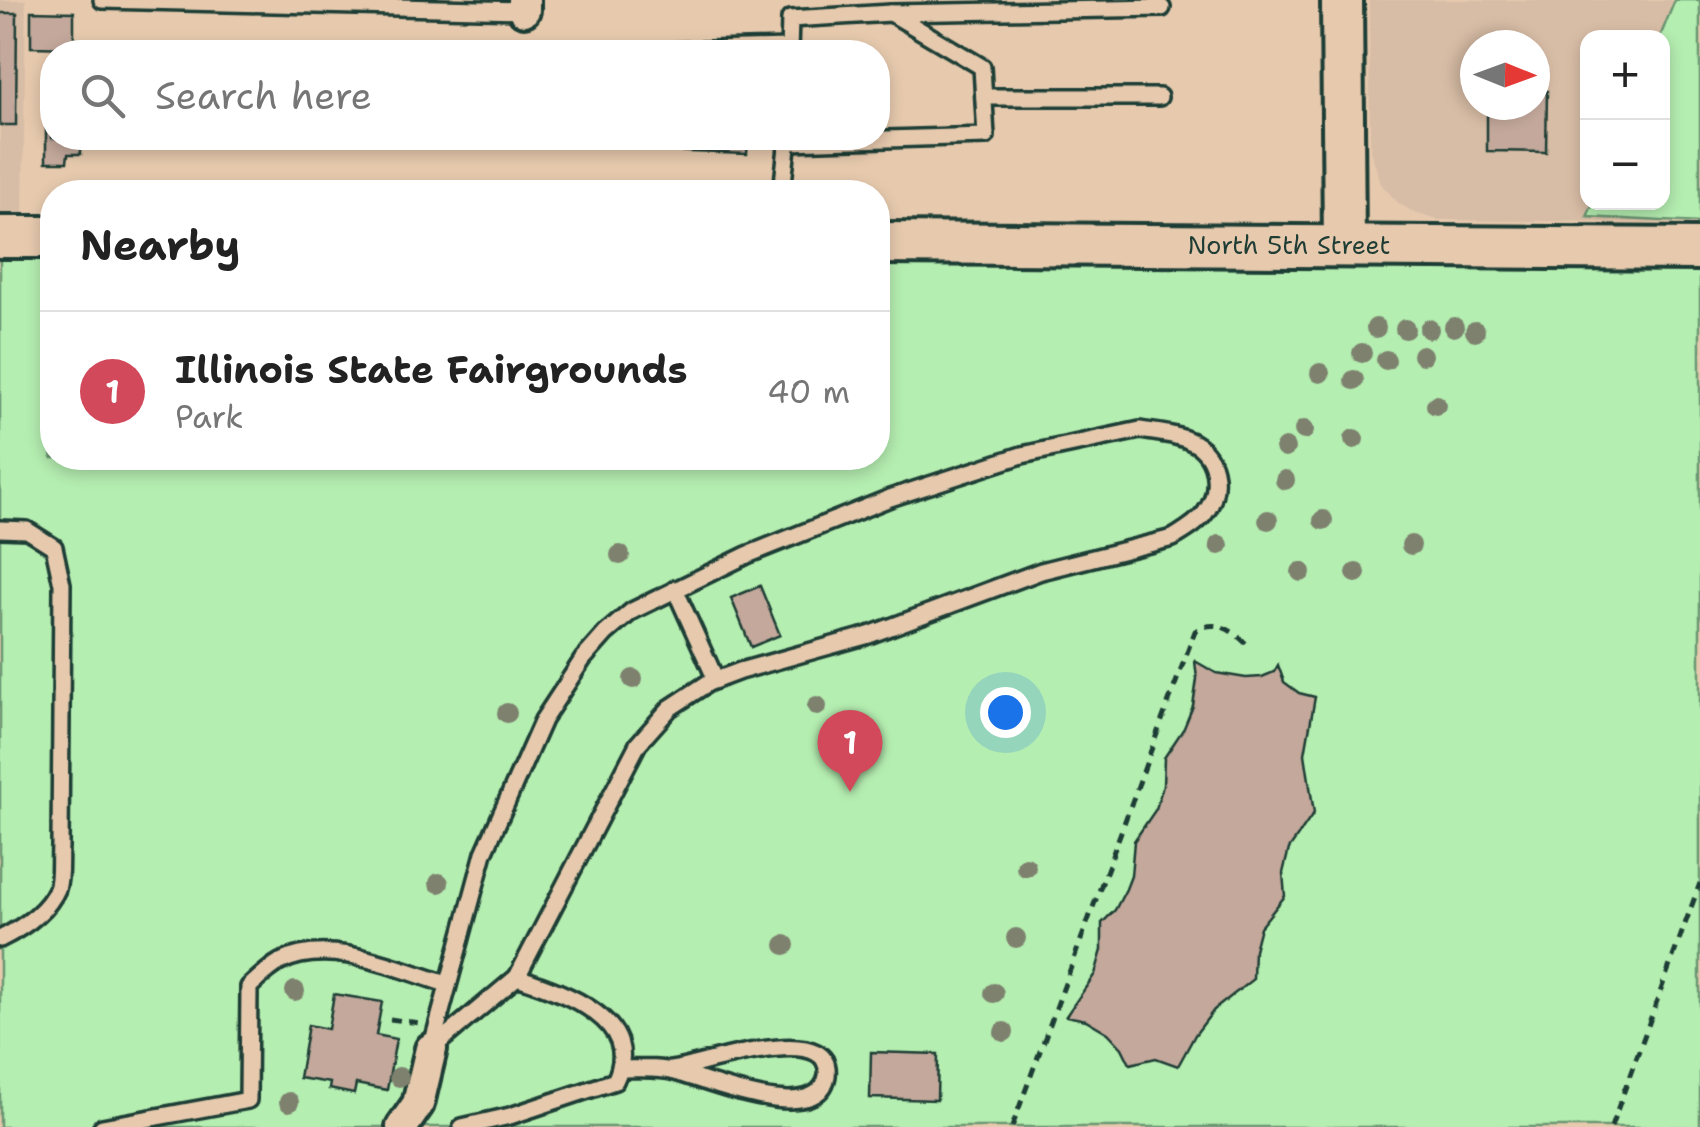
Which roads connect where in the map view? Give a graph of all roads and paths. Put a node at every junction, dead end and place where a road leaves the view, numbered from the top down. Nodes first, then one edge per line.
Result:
1 (102, 0) edge
2 (1342, 0) edge
3 (524, 5) edge
4 (1162, 8) dead end
5 (891, 13) junction
6 (789, 40) edge
7 (984, 97) junction
8 (1160, 97) dead end
9 (890, 138) edge
10 (787, 150) edge
11 (783, 180) edge
12 (0, 237) edge
13 (40, 237) edge
14 (890, 244) edge
15 (1344, 246) junction
16 (1700, 249) edge
17 (0, 530) edge
18 (675, 590) junction
19 (1250, 649) dead end
20 (716, 680) junction
21 (1700, 883) edge
22 (0, 939) edge
23 (517, 977) junction
24 (447, 984) junction
25 (431, 1049) junction
26 (621, 1069) junction
27 (672, 1070) junction
28 (102, 1127) edge
29 (402, 1127) edge
30 (462, 1127) edge
31 (1012, 1127) edge
32 (1611, 1127) edge

1 - 3 lane
2 - 15 main road
4 - 5 lane
5 - 6 lane
5 - 7 lane
7 - 8 lane
7 - 9 lane
10 - 11 lane
12 - 13 main road
14 - 15 main road, North 5th Street
15 - 16 main road, North 5th Street
17 - 22 lane
18 - 20 lane
18 - 20 lane
18 - 24 lane
19 - 31 path
20 - 23 lane
21 - 32 path
23 - 25 lane
23 - 26 lane
24 - 25 lane
24 - 28 lane
25 - 29 street
26 - 27 lane
26 - 30 lane
27 - 27 lane

